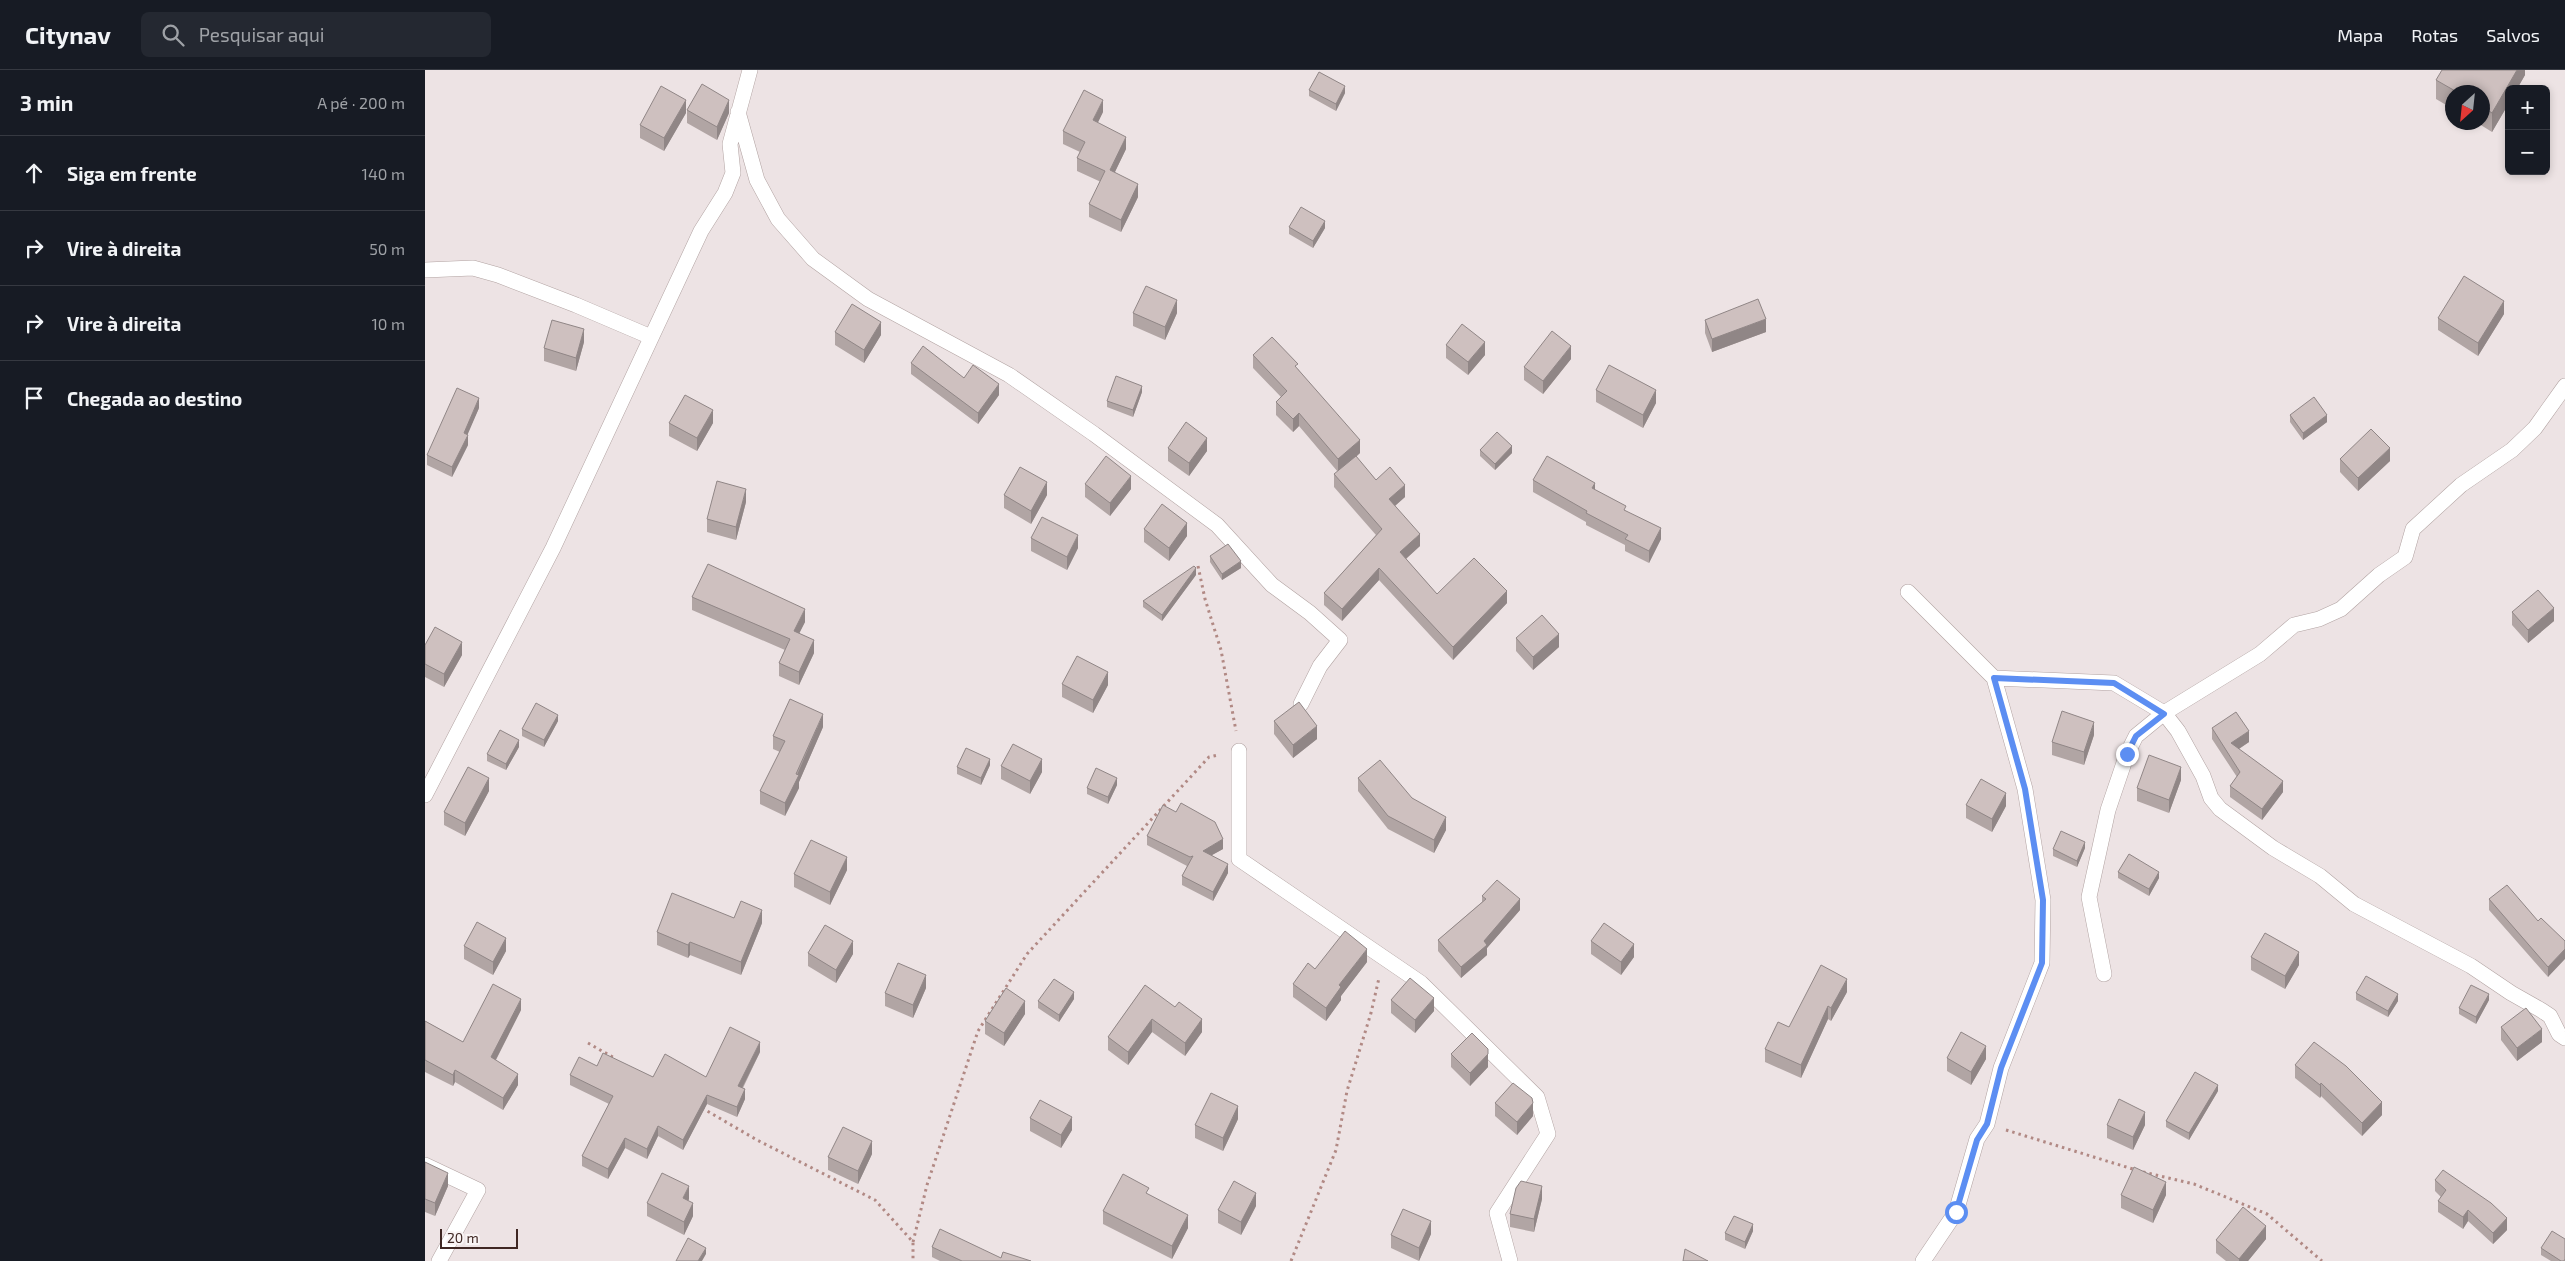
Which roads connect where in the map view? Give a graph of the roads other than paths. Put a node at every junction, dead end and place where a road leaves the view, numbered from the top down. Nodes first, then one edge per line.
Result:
1 (750, 70) edge
2 (739, 112) junction
3 (425, 270) edge
4 (651, 337) junction
5 (2565, 386) edge
6 (1908, 592) dead end
7 (1994, 678) junction
8 (1301, 704) edge
9 (2164, 714) junction
10 (1239, 751) road end
11 (425, 795) edge
12 (2104, 974) dead end
13 (2565, 1038) edge
14 (425, 1164) edge
15 (439, 1261) edge
16 (1510, 1261) edge
17 (1923, 1261) edge

1 - 2 street
2 - 4 street
2 - 8 street
3 - 4 street
4 - 11 street
5 - 9 street
6 - 7 street
7 - 9 street
7 - 17 street
9 - 12 street
9 - 13 street
10 - 16 street
14 - 15 street

